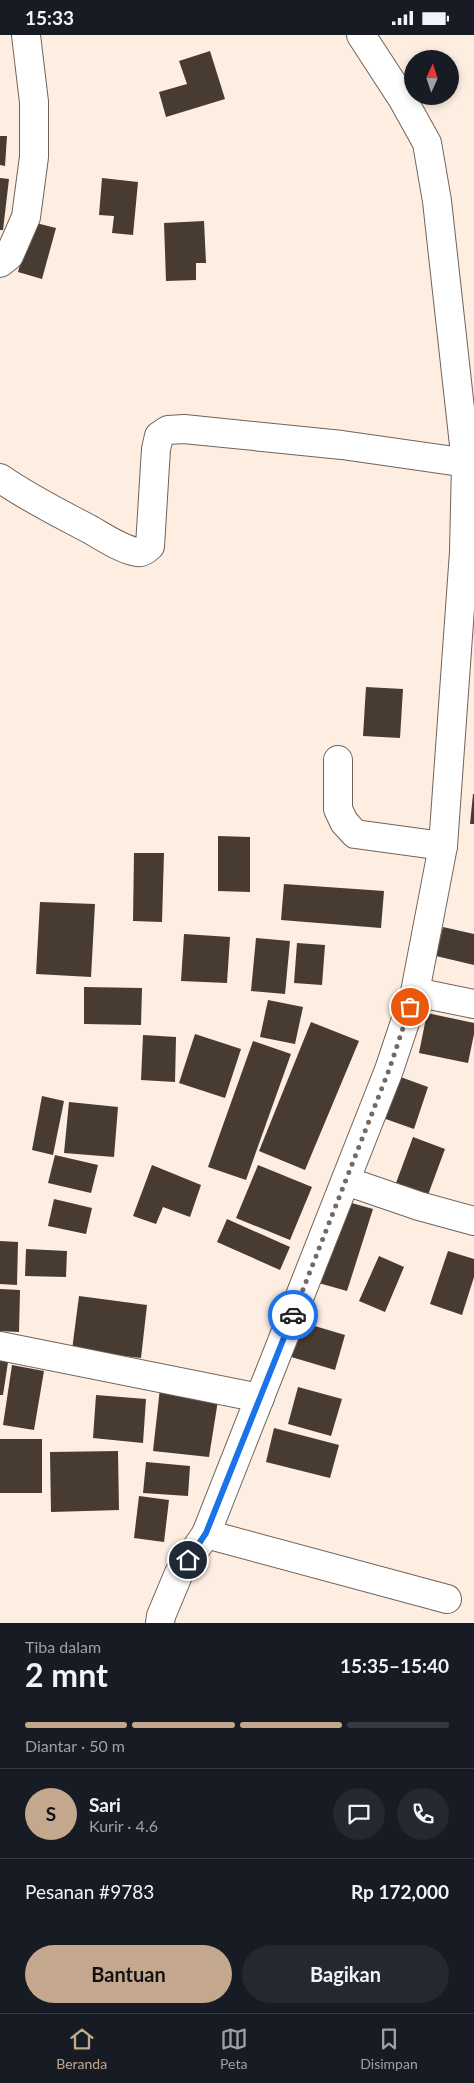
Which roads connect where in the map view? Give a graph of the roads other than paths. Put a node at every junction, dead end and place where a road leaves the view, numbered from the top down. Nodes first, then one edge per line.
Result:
1 (26, 35) edge
2 (362, 35) edge
3 (0, 263) edge
4 (470, 464) edge
5 (0, 477) edge
6 (338, 760) dead end
7 (443, 846) junction
8 (415, 992) junction
9 (474, 1004) edge
10 (346, 1181) junction
11 (474, 1221) edge
12 (0, 1346) edge
13 (260, 1398) junction
14 (206, 1533) junction
15 (448, 1599) dead end
16 (160, 1623) edge

1 - 3 street
2 - 4 street
4 - 5 street
4 - 7 street
6 - 7 street
7 - 8 street
8 - 9 street
8 - 10 street
10 - 11 street
10 - 13 street
12 - 13 street
13 - 14 street
14 - 15 street
14 - 16 street

